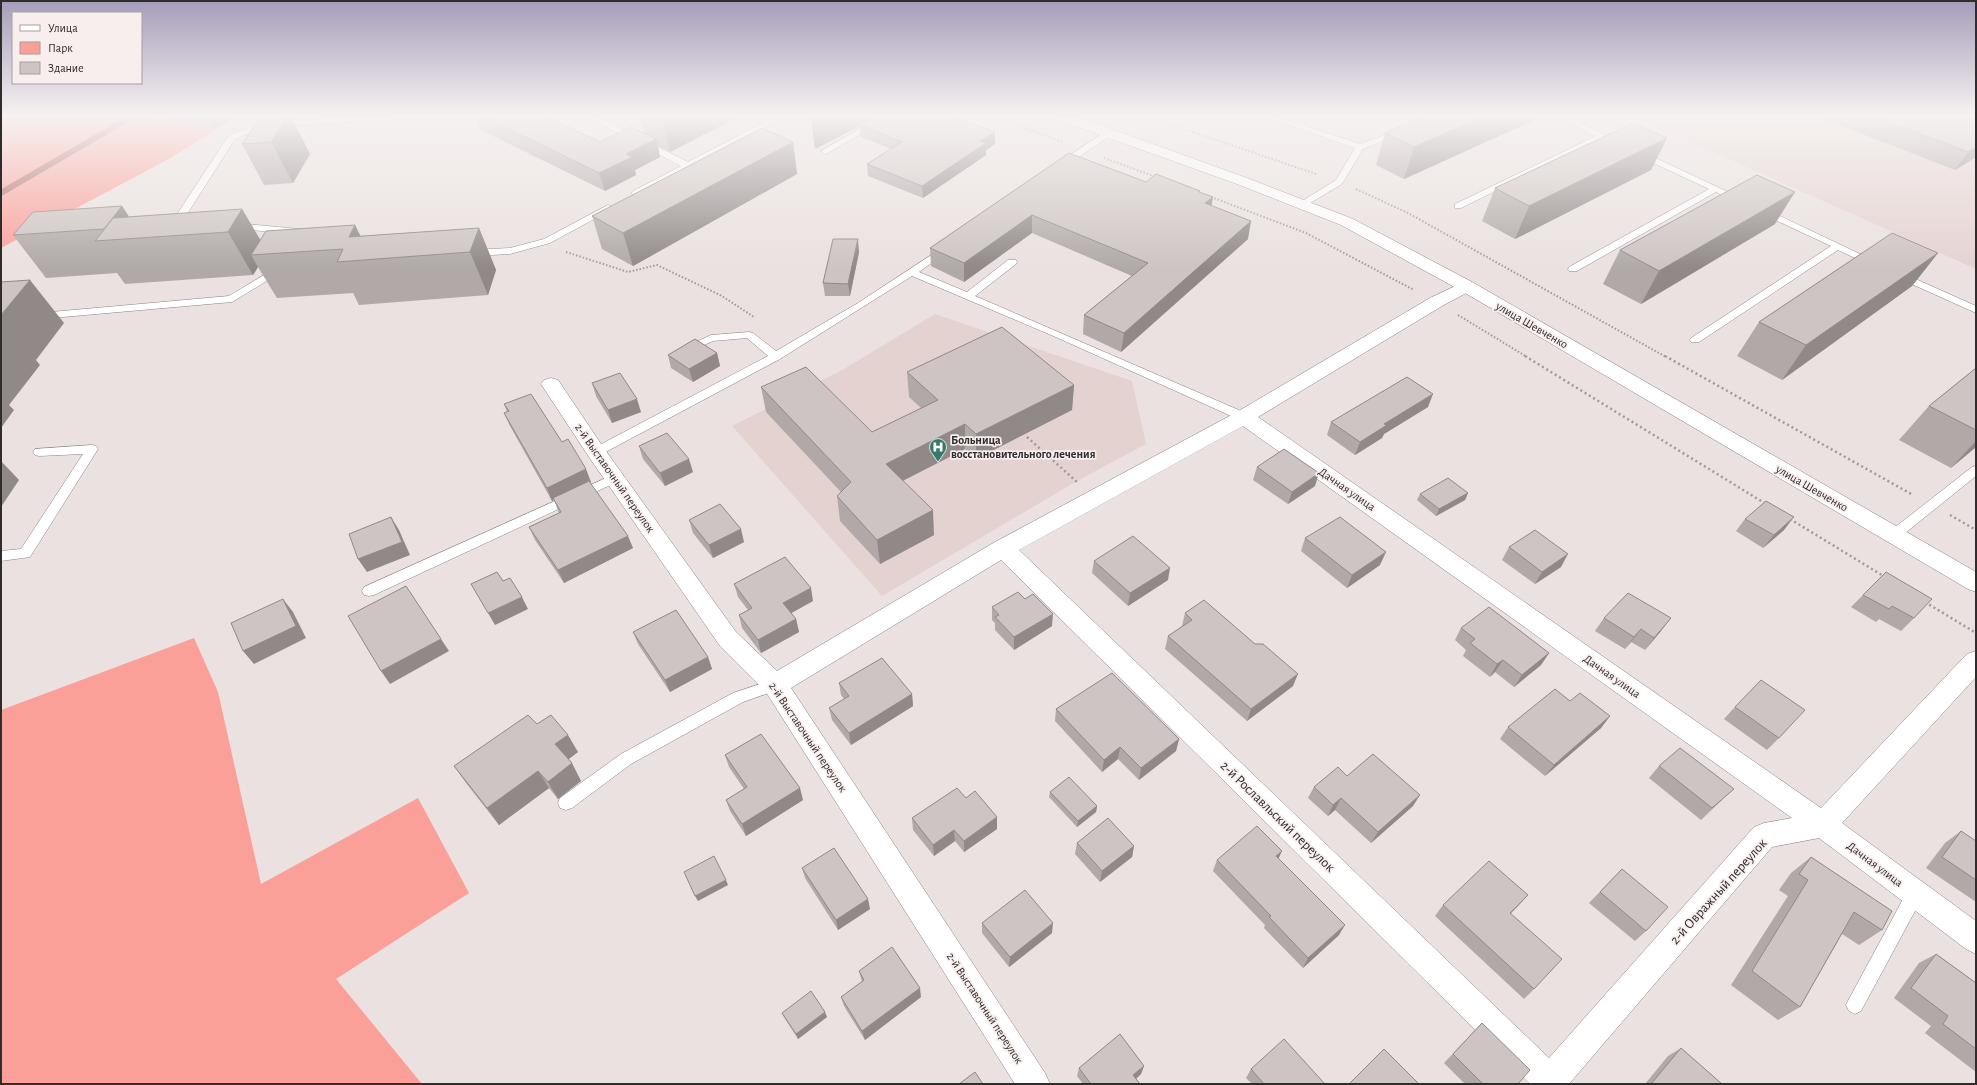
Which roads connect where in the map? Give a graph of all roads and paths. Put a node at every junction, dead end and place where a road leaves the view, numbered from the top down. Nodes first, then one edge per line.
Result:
1 (213, 168) edge
2 (685, 168) edge
3 (1057, 168) edge
4 (1131, 168) edge
5 (1201, 168) edge
6 (1297, 168) edge
7 (1348, 168) edge
8 (1537, 168) edge
9 (1669, 168) edge
10 (1051, 172) edge
11 (1157, 177) edge
12 (1339, 182) junction
13 (1715, 189) junction
14 (1209, 196) edge
15 (1302, 205) junction
16 (1458, 206) dead end
17 (193, 223) edge
18 (223, 225) edge
19 (957, 241) edge
20 (301, 243) edge
21 (539, 243) junction
22 (1838, 246) junction
23 (464, 253) edge
24 (1012, 262) dead end
25 (290, 263) edge
26 (1573, 269) dead end
27 (913, 272) junction
28 (1466, 286) junction
29 (968, 296) junction
30 (1436, 302) junction
31 (1976, 310) edge
32 (33, 317) dead end
33 (759, 320) dead end
34 (1695, 340) dead end
35 (686, 351) edge
36 (776, 357) junction
37 (551, 384) dead end
38 (1244, 417) junction
39 (1027, 437) dead end
40 (39, 452) dead end
41 (596, 452) junction
42 (1976, 470) edge
43 (615, 478) junction
44 (1095, 498) junction
45 (1767, 504) edge
46 (1932, 505) junction
47 (1787, 517) edge
48 (1976, 530) edge
49 (1894, 535) junction
50 (1003, 548) junction
51 (1, 556) edge
52 (1888, 579) edge
53 (1976, 583) edge
54 (369, 591) dead end
55 (1922, 600) edge
56 (1976, 633) edge
57 (1976, 661) edge
58 (775, 685) junction
59 (566, 803) dead end
60 (1823, 825) junction
61 (1915, 894) junction
62 (1976, 939) edge
63 (1855, 1005) dead end
64 (1550, 1083) edge
65 (1034, 1084) edge

1 - 17 lane
2 - 21 lane
3 - 10 lane
4 - 11 path
5 - 15 street, улица Шевченко
6 - 12 path
7 - 12 lane
8 - 16 lane
9 - 13 lane
12 - 15 lane
12 - 46 path
13 - 22 lane
13 - 26 lane
14 - 30 path
15 - 28 street, улица Шевченко
18 - 20 lane
19 - 27 lane
21 - 23 lane
21 - 33 path
22 - 31 lane
22 - 34 lane
24 - 29 lane
25 - 32 lane
27 - 29 lane
27 - 36 lane
28 - 30 street
28 - 49 street, улица Шевченко
29 - 38 lane
30 - 38 street
30 - 45 path
35 - 36 lane
36 - 41 lane
37 - 41 street, 2-й Выставочный переулок
38 - 44 street
38 - 60 street, Дачная улица
39 - 44 path
40 - 51 lane
41 - 43 street, 2-й Выставочный переулок
42 - 46 lane
43 - 54 lane
43 - 58 street, 2-й Выставочный переулок
44 - 50 street
46 - 48 path
46 - 49 lane
47 - 52 path
49 - 53 street, улица Шевченко
50 - 58 street
50 - 64 street, 2-й Рославльский переулок
55 - 56 path
57 - 60 street
58 - 59 lane
58 - 65 street, 2-й Выставочный переулок
60 - 61 street, Дачная улица
60 - 64 street, 2-й Овражный переулок
61 - 62 street, Дачная улица
61 - 63 lane

